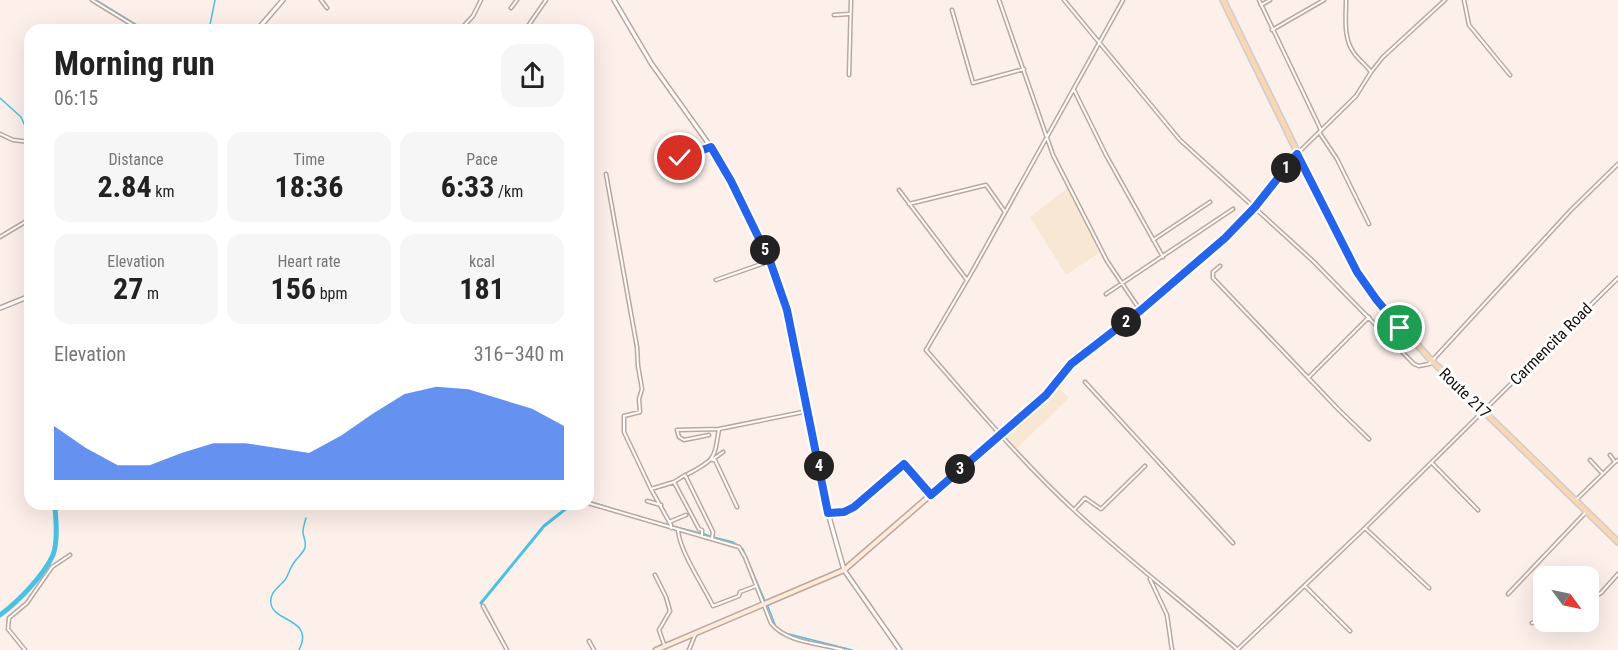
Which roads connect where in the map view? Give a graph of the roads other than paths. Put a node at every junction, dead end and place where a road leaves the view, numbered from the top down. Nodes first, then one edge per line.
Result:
1 (92, 0) edge
2 (283, 0) edge
3 (321, 0) edge
4 (481, 0) edge
5 (517, 0) edge
6 (546, 0) edge
7 (614, 0) edge
8 (851, 0) edge
9 (999, 0) edge
10 (1064, 0) edge
11 (1123, 0) edge
12 (1223, 0) edge
13 (1259, 0) edge
14 (1270, 0) edge
15 (1324, 0) edge
16 (1346, 0) edge
17 (1445, 0) edge
18 (1464, 0) edge
19 (1261, 4) junction
20 (327, 8) dead end
21 (511, 8) dead end
22 (952, 10) dead end
23 (849, 14) junction
24 (834, 15) dead end
25 (131, 24) edge
26 (262, 24) edge
27 (466, 24) edge
28 (529, 24) edge
29 (1272, 30) junction
30 (1100, 43) junction
31 (1024, 69) junction
32 (1371, 72) junction
33 (849, 75) dead end
34 (1510, 75) dead end
35 (1074, 90) junction
36 (1320, 131) junction
37 (0, 134) edge
38 (1047, 138) junction
39 (24, 141) edge
40 (711, 147) junction
41 (1297, 154) junction
42 (680, 158) dead end
43 (1618, 164) edge
44 (606, 174) dead end
45 (898, 190) dead end
46 (1210, 202) dead end
47 (909, 204) junction
48 (1255, 207) junction
49 (1233, 209) dead end
50 (1005, 212) junction
51 (24, 223) edge
52 (1370, 224) dead end
53 (0, 237) edge
54 (1153, 240) junction
55 (1163, 257) junction
56 (770, 261) junction
57 (1220, 266) dead end
58 (1618, 278) edge
59 (716, 280) dead end
60 (967, 280) junction
61 (1121, 284) junction
62 (1106, 294) dead end
63 (24, 298) edge
64 (0, 308) edge
65 (1141, 310) junction
66 (1369, 317) junction
67 (1431, 360) junction
68 (1308, 377) junction
69 (1085, 382) dead end
70 (808, 411) junction
71 (1484, 411) junction
72 (719, 429) junction
73 (709, 435) dead end
74 (999, 435) junction
75 (1369, 439) dead end
76 (723, 453) dead end
77 (1610, 455) dead end
78 (711, 460) junction
79 (1590, 460) dead end
80 (1616, 461) edge
81 (1432, 463) junction
82 (1145, 466) dead end
83 (688, 474) dead end
84 (1603, 474) junction
85 (674, 482) junction
86 (651, 489) junction
87 (931, 495) junction
88 (1576, 500) junction
89 (647, 501) dead end
90 (594, 505) edge
91 (661, 505) junction
92 (737, 507) dead end
93 (1074, 510) junction
94 (1478, 510) dead end
95 (1587, 511) junction
96 (828, 513) junction
97 (686, 515) dead end
98 (669, 522) junction
99 (671, 528) junction
100 (1365, 528) junction
101 (678, 530) junction
102 (702, 536) junction
103 (712, 538) junction
104 (1618, 542) edge
105 (1233, 543) dead end
106 (70, 555) dead end
107 (844, 570) junction
108 (1618, 574) edge
109 (655, 575) dead end
110 (1149, 576) junction
111 (1304, 585) junction
112 (756, 586) junction
113 (1429, 588) dead end
114 (1508, 594) dead end
115 (1599, 594) edge
116 (764, 604) junction
117 (483, 606) dead end
118 (1350, 631) dead end
119 (695, 634) junction
120 (590, 641) dead end
121 (665, 646) junction
122 (26, 650) edge
123 (507, 650) edge
124 (594, 650) edge
125 (657, 650) edge
126 (689, 650) edge
127 (843, 650) edge
128 (900, 650) edge
129 (1172, 650) edge
130 (1237, 650) edge

1 - 25 street
2 - 26 street
3 - 20 street
4 - 27 street
5 - 21 street
6 - 28 street
7 - 40 street
8 - 23 street
9 - 31 street
10 - 30 street
11 - 30 street
12 - 41 main road, Route 217
13 - 19 street
14 - 19 street
15 - 29 street
16 - 32 street
17 - 32 street
18 - 34 street
19 - 29 street
22 - 31 street
23 - 24 street
23 - 33 street
29 - 36 street
30 - 35 street
30 - 48 street
31 - 38 street
32 - 36 street
35 - 38 street
35 - 54 street
36 - 41 street
36 - 52 street
37 - 39 street
38 - 50 street
38 - 61 street
40 - 42 street
40 - 56 street
41 - 48 main road
41 - 67 main road, Route 217
43 - 67 street
44 - 86 street
45 - 47 street
46 - 54 street
47 - 50 street
47 - 60 street
48 - 65 main road
48 - 66 street
49 - 55 street
50 - 60 street
51 - 53 street
54 - 55 street
55 - 61 street
56 - 59 street
56 - 70 street
57 - 68 street
58 - 71 street, Carmencita Road
60 - 74 street
61 - 62 street
61 - 65 street
63 - 64 street
65 - 74 main road
66 - 67 street
66 - 68 street
67 - 71 main road, Route 217
68 - 75 street
69 - 105 street
70 - 72 street
70 - 96 street
71 - 81 street, Carmencita Road
71 - 88 main road, Route 217
72 - 73 street
72 - 78 street
74 - 87 main road
74 - 93 street
76 - 78 street
77 - 80 street
78 - 83 street
78 - 92 street
79 - 84 street
80 - 84 street
81 - 94 street
81 - 100 street, Carmencita Road
82 - 93 street
84 - 88 street
85 - 86 street
85 - 102 street
85 - 103 street
86 - 91 street
87 - 96 street
87 - 107 main road
88 - 95 main road, Route 217
89 - 91 street
90 - 99 street
91 - 98 street
93 - 110 street
95 - 104 main road, Route 217
95 - 114 street
96 - 107 street
97 - 98 street
98 - 99 street
99 - 101 street
100 - 111 street, Carmencita Road
100 - 113 street
101 - 102 street
101 - 112 street
102 - 103 street
103 - 112 street
106 - 122 street
107 - 116 main road
107 - 128 street
108 - 115 street
109 - 121 street
110 - 129 street
110 - 130 street
111 - 118 street
111 - 130 street, Carmencita Road
112 - 116 street
116 - 119 main road
116 - 127 street
117 - 123 street
119 - 121 main road
119 - 126 street
120 - 124 street
121 - 125 main road

